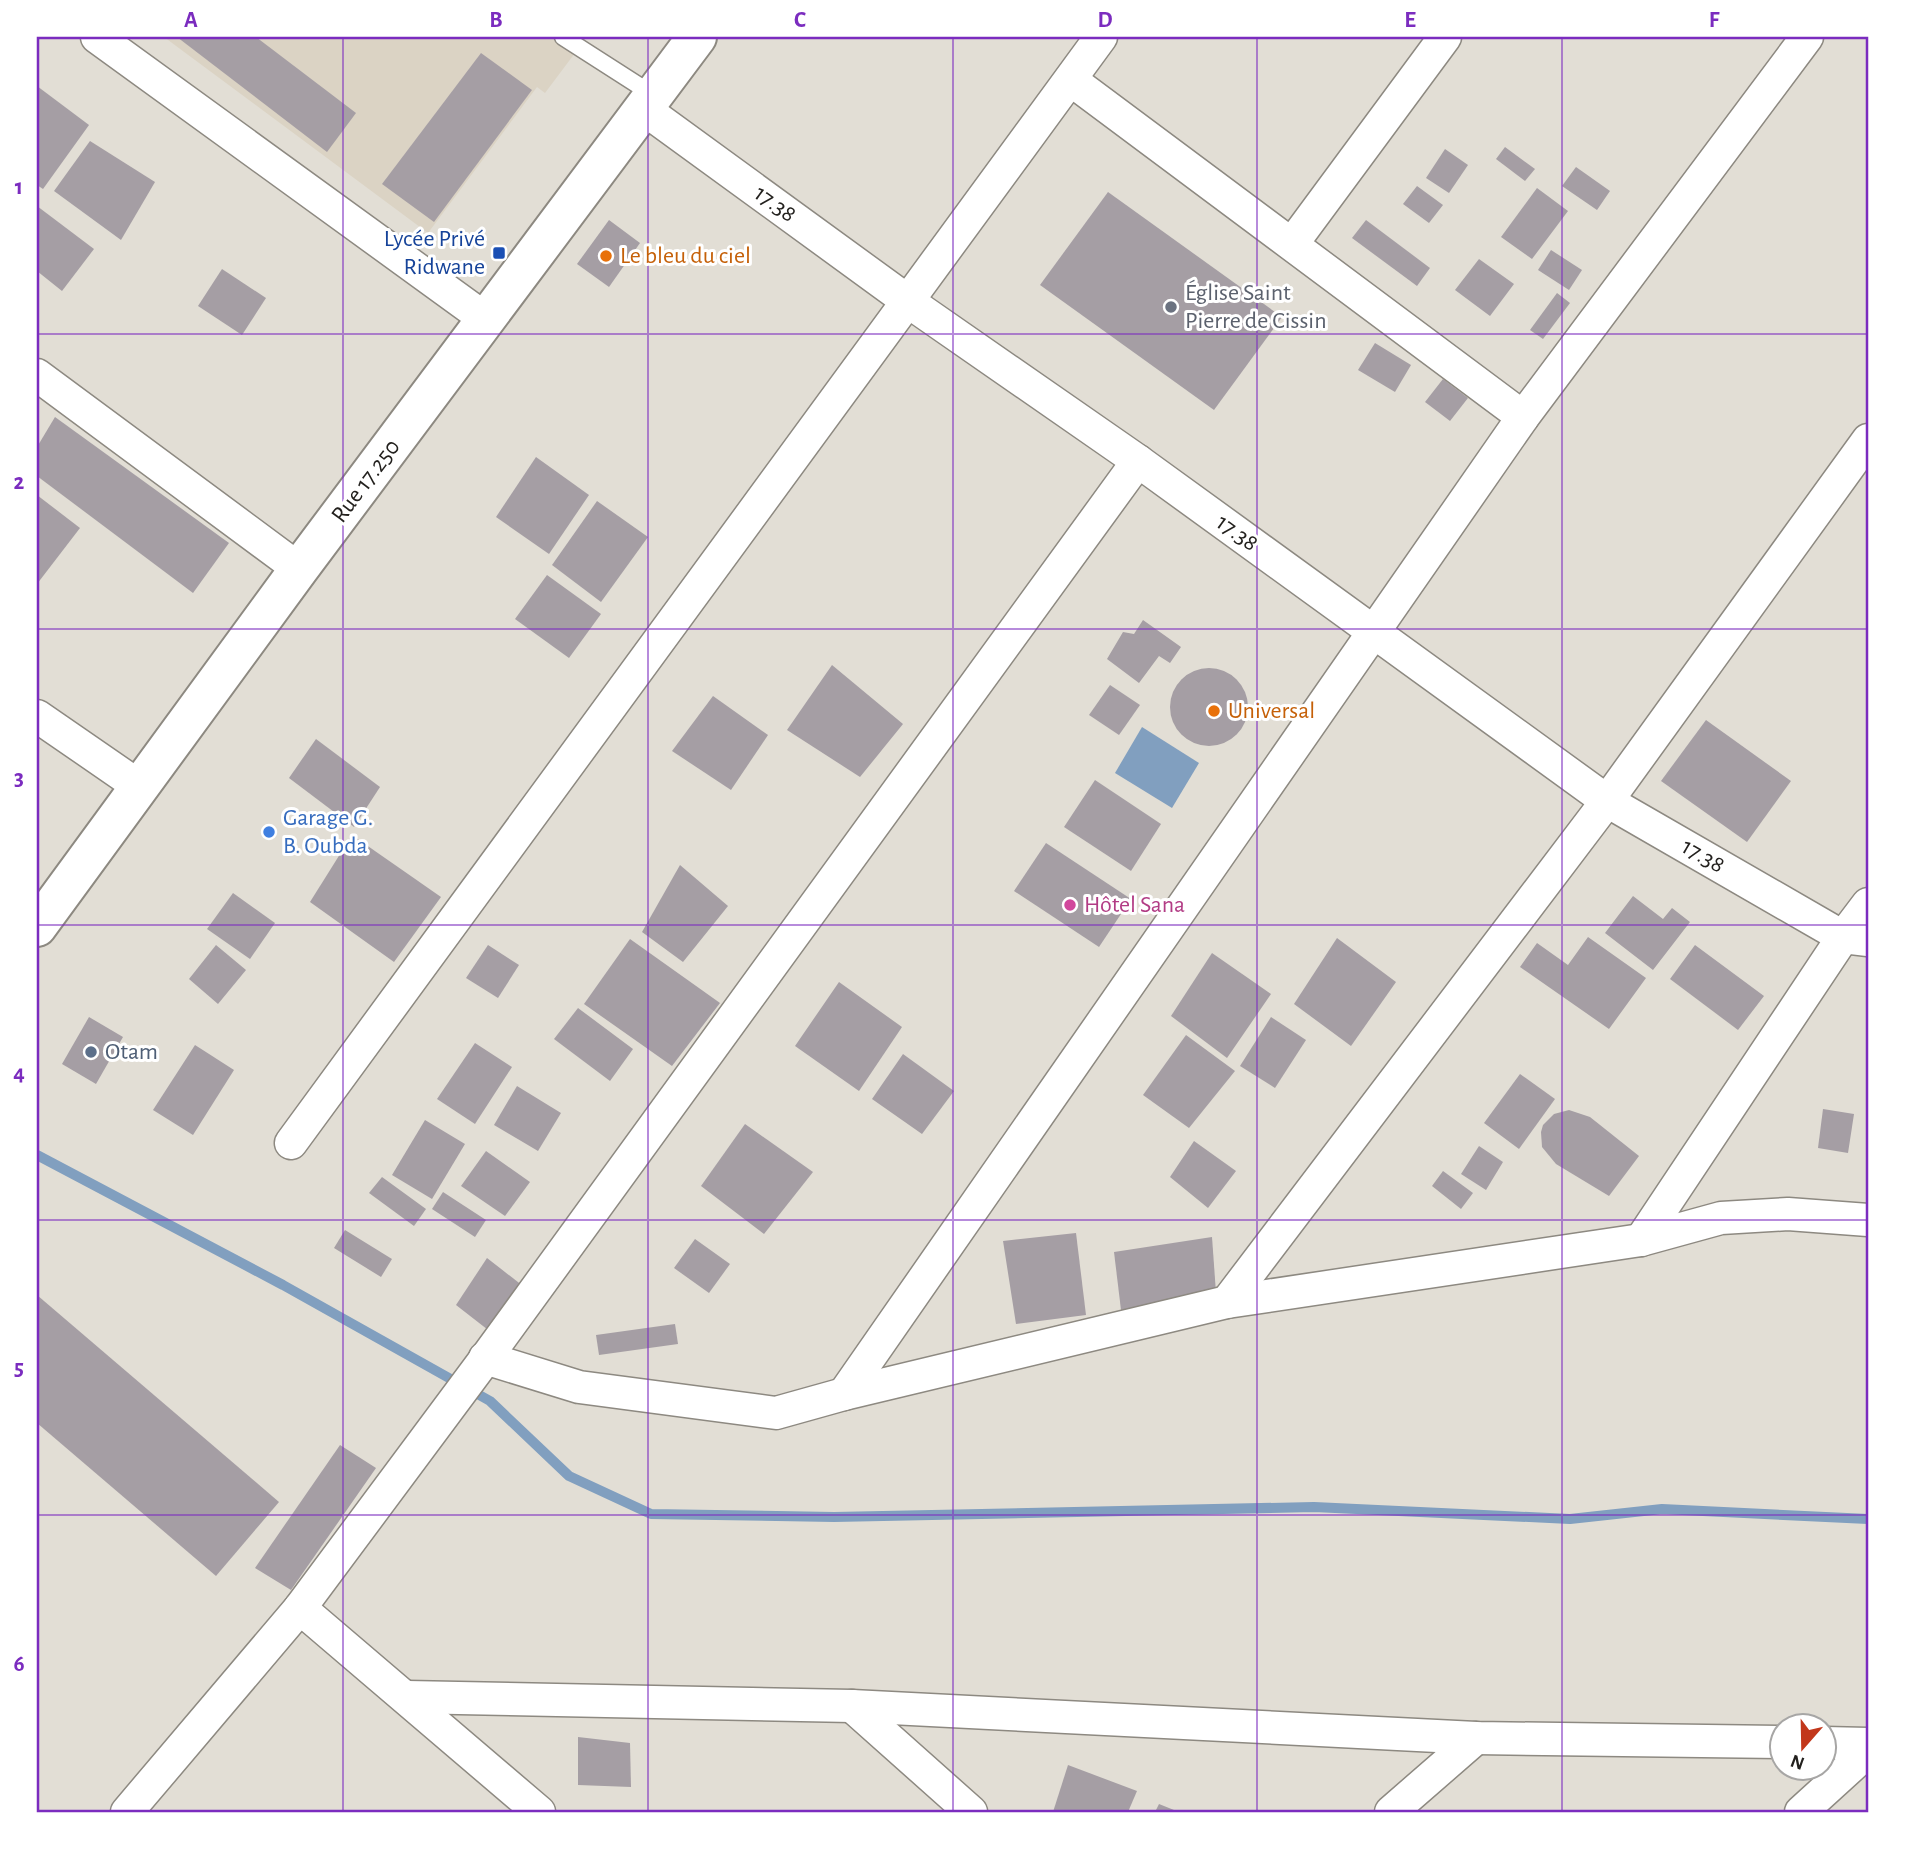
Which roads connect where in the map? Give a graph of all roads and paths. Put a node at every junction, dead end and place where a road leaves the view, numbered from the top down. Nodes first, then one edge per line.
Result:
1 (97, 37) edge
2 (563, 37) edge
3 (697, 37) edge
4 (1101, 37) edge
5 (1445, 37) edge
6 (1807, 37) edge
7 (1071, 80) junction
8 (649, 102) junction
9 (1292, 244) junction
10 (909, 302) junction
11 (487, 320) junction
12 (37, 375) edge
13 (1522, 417) junction
14 (1868, 440) edge
15 (1138, 461) junction
16 (299, 569) junction
17 (1374, 632) junction
18 (37, 716) edge
19 (139, 787) junction
20 (1607, 801) junction
21 (1868, 904) edge
22 (37, 927) edge
23 (1856, 938) edge
24 (291, 1143) dead end
25 (1868, 1220) edge
26 (1641, 1240) junction
27 (1227, 1302) junction
28 (484, 1360) junction
29 (845, 1394) junction
30 (300, 1608) junction
31 (407, 1697) junction
32 (852, 1706) junction
33 (1476, 1738) junction
34 (1769, 1742) edge
35 (1839, 1743) edge
36 (1868, 1744) edge
37 (1868, 1751) edge
38 (127, 1812) edge
39 (539, 1812) edge
40 (971, 1812) edge
41 (1391, 1812) edge
42 (1801, 1812) edge

1 - 11 street
2 - 8 lane
3 - 8 street, Rue 17.250
4 - 7 street
5 - 9 street
6 - 13 street
7 - 9 street
7 - 10 street
8 - 10 street, 17.38
8 - 11 street, Rue 17.250
9 - 13 street
10 - 15 street, 17.38
10 - 24 street
11 - 16 street, Rue 17.250
12 - 16 street
13 - 17 street
14 - 20 street
15 - 17 street, 17.38
15 - 28 street
16 - 19 street, Rue 17.250
17 - 20 street, 17.38
17 - 29 street
18 - 19 street
19 - 22 street, Rue 17.250
20 - 23 street, 17.38
20 - 27 street
21 - 23 street
23 - 26 street
25 - 26 street
26 - 27 street
27 - 29 street
28 - 29 street
28 - 30 street
30 - 31 street
30 - 38 street
31 - 32 street
31 - 39 street
32 - 33 street
32 - 40 street
33 - 34 street
33 - 41 street
35 - 36 street
37 - 42 street

